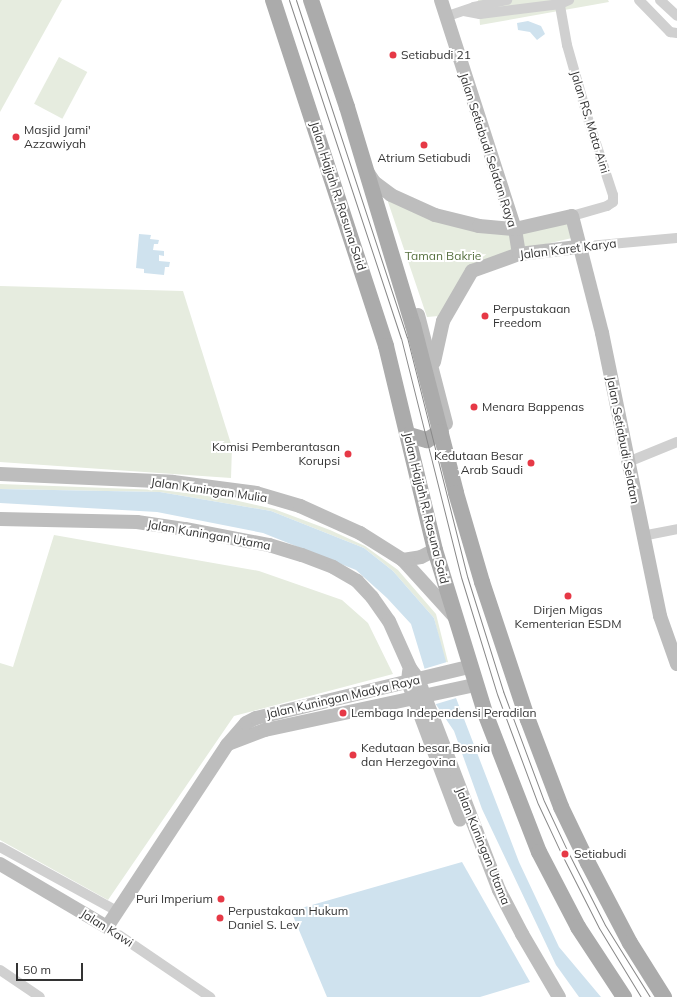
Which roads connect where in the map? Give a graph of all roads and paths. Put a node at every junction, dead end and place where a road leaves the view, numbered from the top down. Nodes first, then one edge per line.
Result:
1 (273, 0) edge
2 (311, 0) edge
3 (440, 0) edge
4 (507, 0) edge
5 (639, 0) edge
6 (660, 0) edge
7 (563, 1) edge
8 (464, 11) junction
9 (677, 16) edge
10 (445, 17) junction
11 (677, 33) edge
12 (367, 171) junction
13 (572, 216) junction
14 (380, 218) junction
15 (515, 229) junction
16 (677, 238) edge
17 (578, 247) junction
18 (519, 254) junction
19 (432, 368) junction
20 (409, 435) junction
21 (442, 438) junction
22 (677, 442) edge
23 (414, 457) junction
24 (628, 462) junction
25 (0, 474) edge
26 (463, 510) junction
27 (0, 519) edge
28 (677, 529) edge
29 (642, 536) junction
30 (435, 550) junction
31 (403, 560) junction
32 (454, 616) junction
33 (677, 664) edge
34 (469, 668) junction
35 (415, 677) junction
36 (475, 685) junction
37 (423, 696) junction
38 (227, 744) junction
39 (0, 847) edge
40 (0, 864) edge
41 (117, 911) junction
42 (108, 927) junction
43 (0, 970) edge
44 (199, 994) edge
45 (664, 996) edge
46 (40, 997) edge
47 (210, 997) edge
48 (548, 997) edge
49 (559, 997) edge
50 (624, 997) edge

1 - 20 main road, Jalan Hajjah R. Rasuna Said
2 - 12 main road
3 - 10 street, Jalan Setiabudi Selatan Raya
4 - 8 street
5 - 11 street
6 - 9 street
7 - 8 street
7 - 13 street, Jalan RS. Mata Aini
8 - 10 street
10 - 15 street, Jalan Setiabudi Selatan Raya
12 - 14 main road
12 - 15 street
13 - 15 street
13 - 17 street, Jalan Setiabudi Selatan
14 - 19 street
14 - 21 main road
15 - 18 street, Jalan Setiabudi Selatan Raya
16 - 17 street, Jalan Karet Karya
17 - 18 street, Jalan Karet Karya
17 - 24 street, Jalan Setiabudi Selatan
18 - 19 street, Jalan Karet Karya
19 - 26 street
20 - 21 main road
20 - 23 main road, Jalan Hajjah R. Rasuna Said
21 - 23 main road
21 - 26 main road
22 - 24 street
23 - 30 main road, Jalan Hajjah R. Rasuna Said
24 - 29 street, Jalan Setiabudi Selatan
25 - 31 street, Jalan Kuningan Mulia
26 - 45 main road
27 - 35 street, Jalan Kuningan Utama
28 - 29 street
29 - 33 street, Jalan Setiabudi Selatan
30 - 31 street
30 - 32 main road, Jalan Hajjah R. Rasuna Said
31 - 32 street, Jalan Kuningan Mulia
32 - 34 main road, Jalan Hajjah R. Rasuna Said
34 - 35 street, Jalan Kuningan Madya Raya
34 - 36 main road, Jalan Hajjah R. Rasuna Said
35 - 37 street, Jalan Kuningan Utama
35 - 38 street, Jalan Kuningan Madya Raya
36 - 37 street, Jalan Kuningan Madya Raya
36 - 50 main road, Jalan Hajjah R. Rasuna Said
37 - 38 street, Jalan Kuningan Madya Raya
37 - 48 street, Jalan Kuningan Utama
37 - 49 street, Jalan Kuningan Utama
38 - 41 street, Jalan Kuningan Madya Raya
39 - 41 street
40 - 42 street, Jalan Kawi
41 - 42 street, Jalan Kuningan Madya Raya
42 - 44 street, Jalan Kawi
43 - 46 street
44 - 47 street, Jalan Kawi

